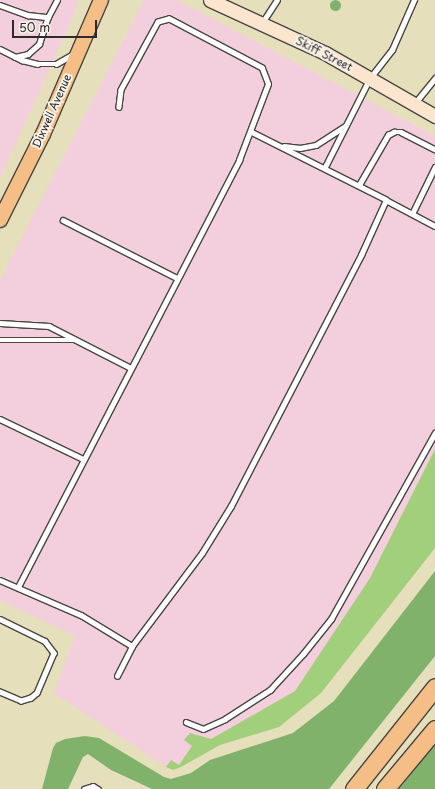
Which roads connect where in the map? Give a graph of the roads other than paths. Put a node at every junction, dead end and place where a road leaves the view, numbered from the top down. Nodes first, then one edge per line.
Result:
1 (57, 0) edge
2 (101, 0) edge
3 (210, 0) edge
4 (277, 0) edge
5 (414, 0) edge
6 (0, 5) edge
7 (48, 17) junction
8 (262, 23) junction
9 (85, 38) junction
10 (0, 49) edge
11 (15, 57) junction
12 (370, 78) junction
13 (435, 78) edge
14 (414, 104) junction
15 (119, 107) dead end
16 (435, 116) edge
17 (346, 125) junction
18 (251, 132) junction
19 (280, 146) junction
20 (435, 149) edge
21 (325, 167) junction
22 (435, 167) edge
23 (359, 186) junction
24 (386, 200) junction
25 (412, 214) junction
26 (0, 220) edge
27 (63, 220) dead end
28 (435, 226) edge
29 (177, 278) junction
30 (0, 323) edge
31 (0, 340) edge
32 (80, 340) junction
33 (129, 367) junction
34 (0, 419) edge
35 (435, 433) edge
36 (83, 459) junction
37 (0, 580) edge
38 (18, 587) junction
39 (0, 619) edge
40 (132, 646) junction
41 (117, 676) dead end
42 (435, 687) edge
43 (0, 692) edge
44 (186, 722) dead end
45 (435, 729) edge
46 (84, 789) edge
47 (98, 789) edge
48 (354, 789) edge
49 (386, 789) edge

1 - 7 lane
2 - 9 main road, Dixwell Avenue
3 - 8 main road, Skiff Street
4 - 8 lane
5 - 12 lane
6 - 7 lane
7 - 11 lane
8 - 12 main road, Skiff Street
9 - 11 lane
9 - 26 main road, Dixwell Avenue
10 - 11 lane
12 - 14 main road, Skiff Street
12 - 17 lane
13 - 14 lane
14 - 16 main road, Skiff Street
15 - 18 lane
17 - 19 lane
17 - 21 lane
18 - 19 lane
18 - 29 lane
19 - 21 lane
20 - 23 lane
21 - 23 lane
22 - 25 lane
23 - 24 lane
24 - 25 lane
24 - 40 lane
25 - 28 lane
27 - 29 lane
29 - 33 lane
30 - 32 lane
31 - 32 lane
32 - 33 lane
33 - 36 lane
34 - 36 lane
35 - 44 lane
36 - 38 lane
37 - 38 lane
38 - 40 lane
39 - 43 lane
40 - 41 lane
42 - 48 highway
45 - 49 highway
46 - 47 lane

